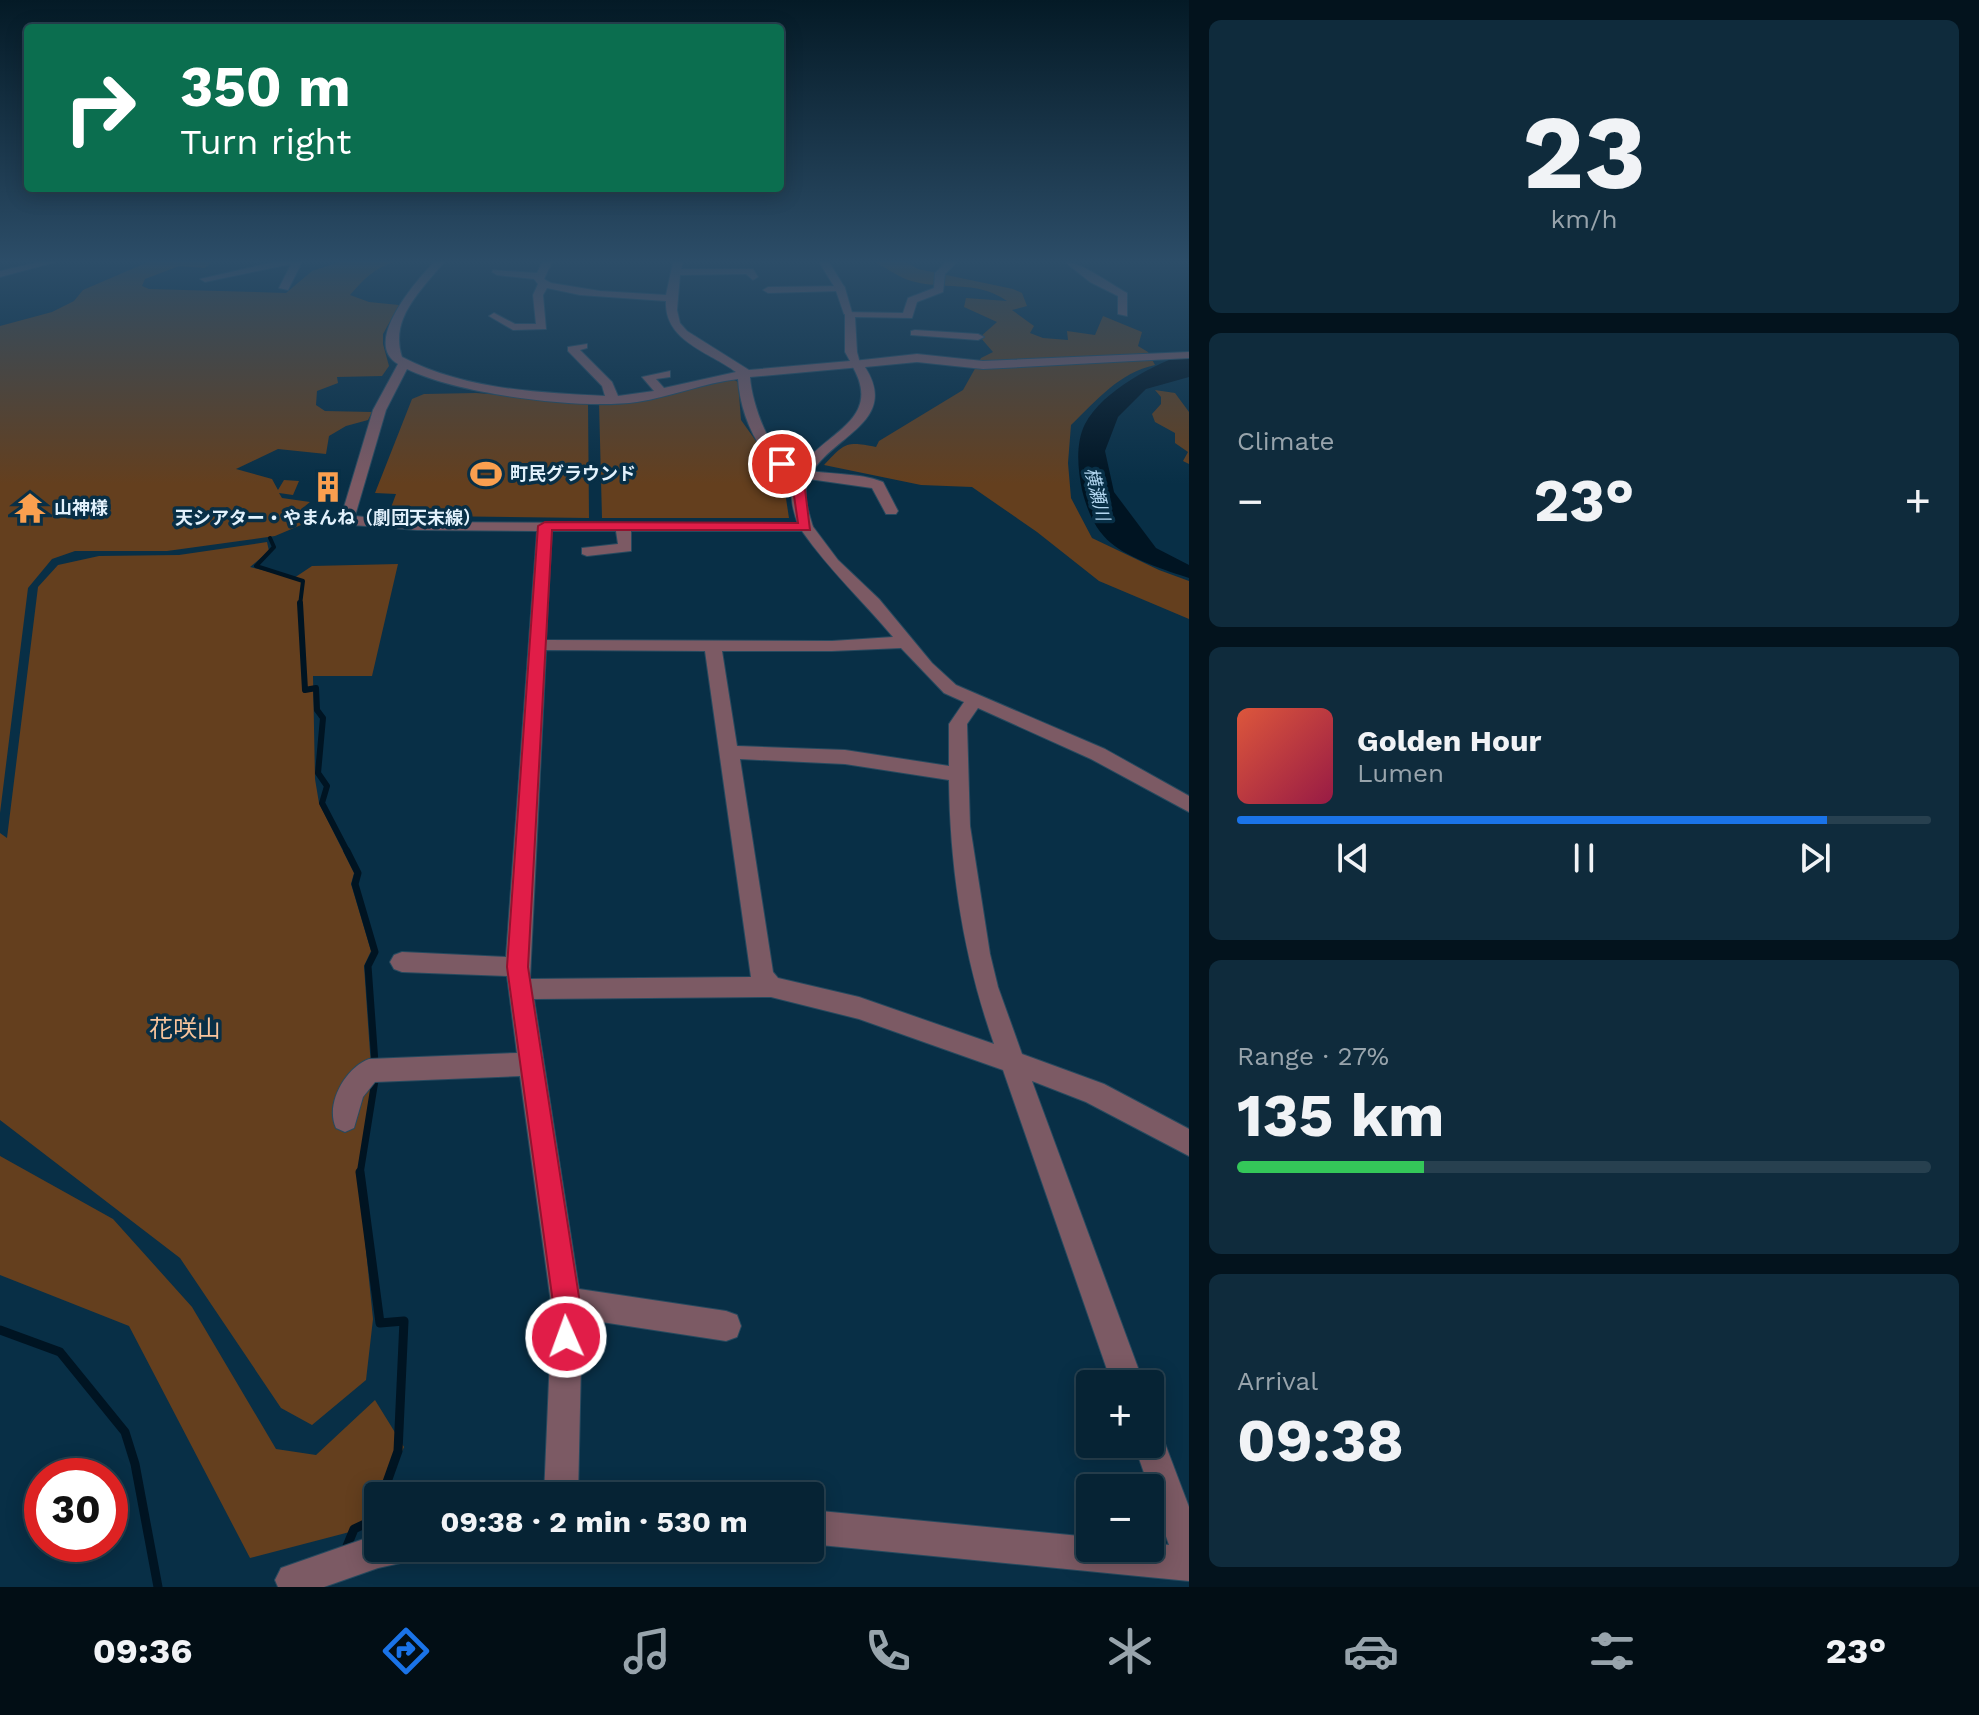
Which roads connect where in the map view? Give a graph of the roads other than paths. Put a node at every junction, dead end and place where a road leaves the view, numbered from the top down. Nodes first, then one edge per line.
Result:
1 (391, 336) edge
2 (684, 336) edge
3 (850, 336) edge
4 (915, 336) edge
5 (963, 336) edge
6 (978, 337) dead end
7 (583, 346) dead end
8 (1189, 355) edge
9 (917, 358) junction
10 (857, 364) junction
11 (404, 365) junction
12 (666, 374) dead end
13 (744, 374) junction
14 (662, 393) junction
15 (613, 400) junction
16 (803, 476) junction
17 (891, 511) dead end
18 (623, 525) junction
19 (545, 526) junction
20 (806, 527) junction
21 (587, 551) dead end
22 (904, 642) junction
23 (538, 645) junction
24 (713, 646) junction
25 (973, 702) junction
26 (729, 752) junction
27 (959, 775) junction
28 (1189, 805) edge
29 (402, 962) dead end
30 (519, 978) junction
31 (771, 987) junction
32 (1015, 1063) junction
33 (530, 1064) junction
34 (345, 1119) dead end
35 (1189, 1143) edge
36 (566, 1302) junction
37 (726, 1326) dead end
38 (1123, 1370) edge
39 (1155, 1458) edge
40 (561, 1482) edge
41 (824, 1528) edge
42 (1189, 1554) edge
43 (364, 1556) edge
44 (1189, 1564) edge
45 (293, 1580) dead end

1 - 11 street
2 - 13 street
3 - 10 street
4 - 9 street
5 - 6 street
7 - 15 street
8 - 9 street
9 - 10 street
10 - 13 street
10 - 16 street
11 - 15 street
11 - 19 street
12 - 14 street
13 - 14 street
13 - 16 street
14 - 15 street
16 - 17 street
16 - 20 street
18 - 19 street
18 - 20 street
18 - 21 street
19 - 23 street
20 - 22 street
22 - 24 street
22 - 25 street
23 - 24 street
23 - 30 street
24 - 26 street
25 - 27 street
25 - 28 street
26 - 27 street
26 - 31 street
27 - 32 street
29 - 30 street
30 - 31 street
30 - 33 street
31 - 32 street
32 - 35 street
32 - 38 street
33 - 34 street
33 - 36 street
36 - 37 street
36 - 40 street
39 - 42 street
41 - 44 street
43 - 45 street

